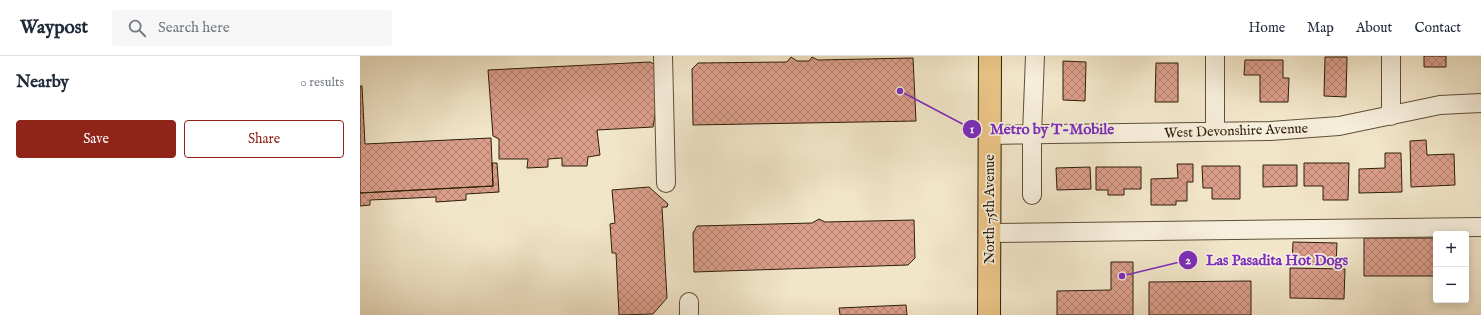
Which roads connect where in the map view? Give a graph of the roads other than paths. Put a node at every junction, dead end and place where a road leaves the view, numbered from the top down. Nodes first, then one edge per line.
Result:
1 (663, 56) edge
2 (990, 56) edge
3 (1035, 56) edge
4 (1215, 56) edge
5 (1392, 56) edge
6 (1481, 103) edge
7 (1391, 116) junction
8 (1215, 132) junction
9 (1032, 134) junction
10 (990, 135) junction
11 (666, 183) dead end
12 (1032, 195) dead end
13 (1481, 227) edge
14 (989, 233) junction
15 (989, 315) edge

1 - 11 street
2 - 10 main road, North 75th Avenue
3 - 9 street
4 - 8 street
5 - 7 street
6 - 7 street, West Devonshire Avenue
7 - 8 street, West Devonshire Avenue
8 - 9 street, West Devonshire Avenue
9 - 10 street, West Devonshire Avenue
9 - 12 street
10 - 14 main road, North 75th Avenue
13 - 14 street
14 - 15 main road, North 75th Avenue

